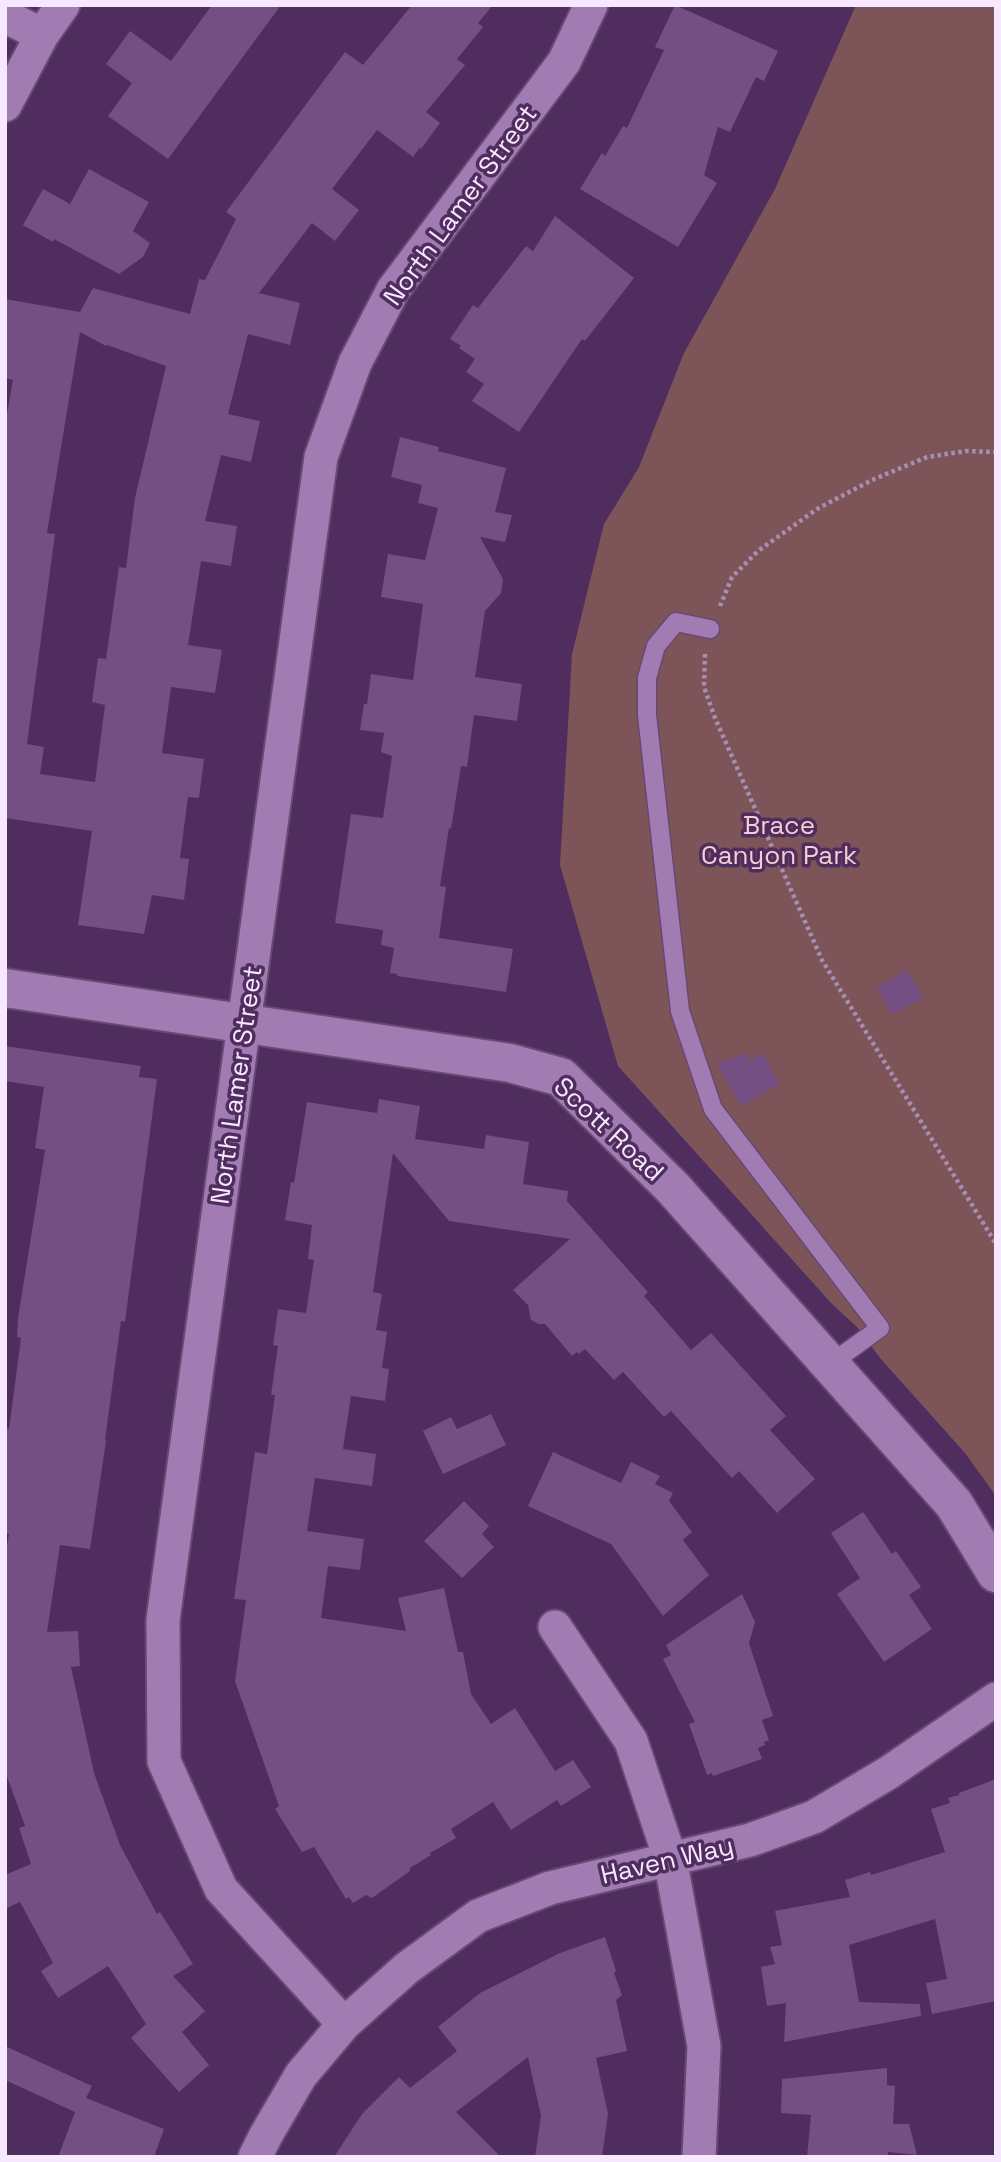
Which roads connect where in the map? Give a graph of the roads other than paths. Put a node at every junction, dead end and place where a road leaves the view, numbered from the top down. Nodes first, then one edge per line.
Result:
1 (63, 5) edge
2 (591, 5) edge
3 (5, 16) edge
4 (42, 35) junction
5 (5, 105) edge
6 (710, 629) road end
7 (5, 988) edge
8 (244, 1022) junction
9 (830, 1364) junction
10 (996, 1573) edge
11 (555, 1627) dead end
12 (996, 1699) edge
13 (670, 1858) junction
14 (344, 2024) junction
15 (255, 2157) edge
16 (699, 2157) edge

1 - 4 street
2 - 8 street, North Lamer Street
3 - 4 street
4 - 5 street
6 - 9 lane
7 - 8 street, Scott Road
8 - 9 street, Scott Road
8 - 14 street, North Lamer Street
9 - 10 street, Scott Road
11 - 13 street
12 - 13 street, Haven Way
13 - 14 street, Haven Way
13 - 16 street
14 - 15 street

